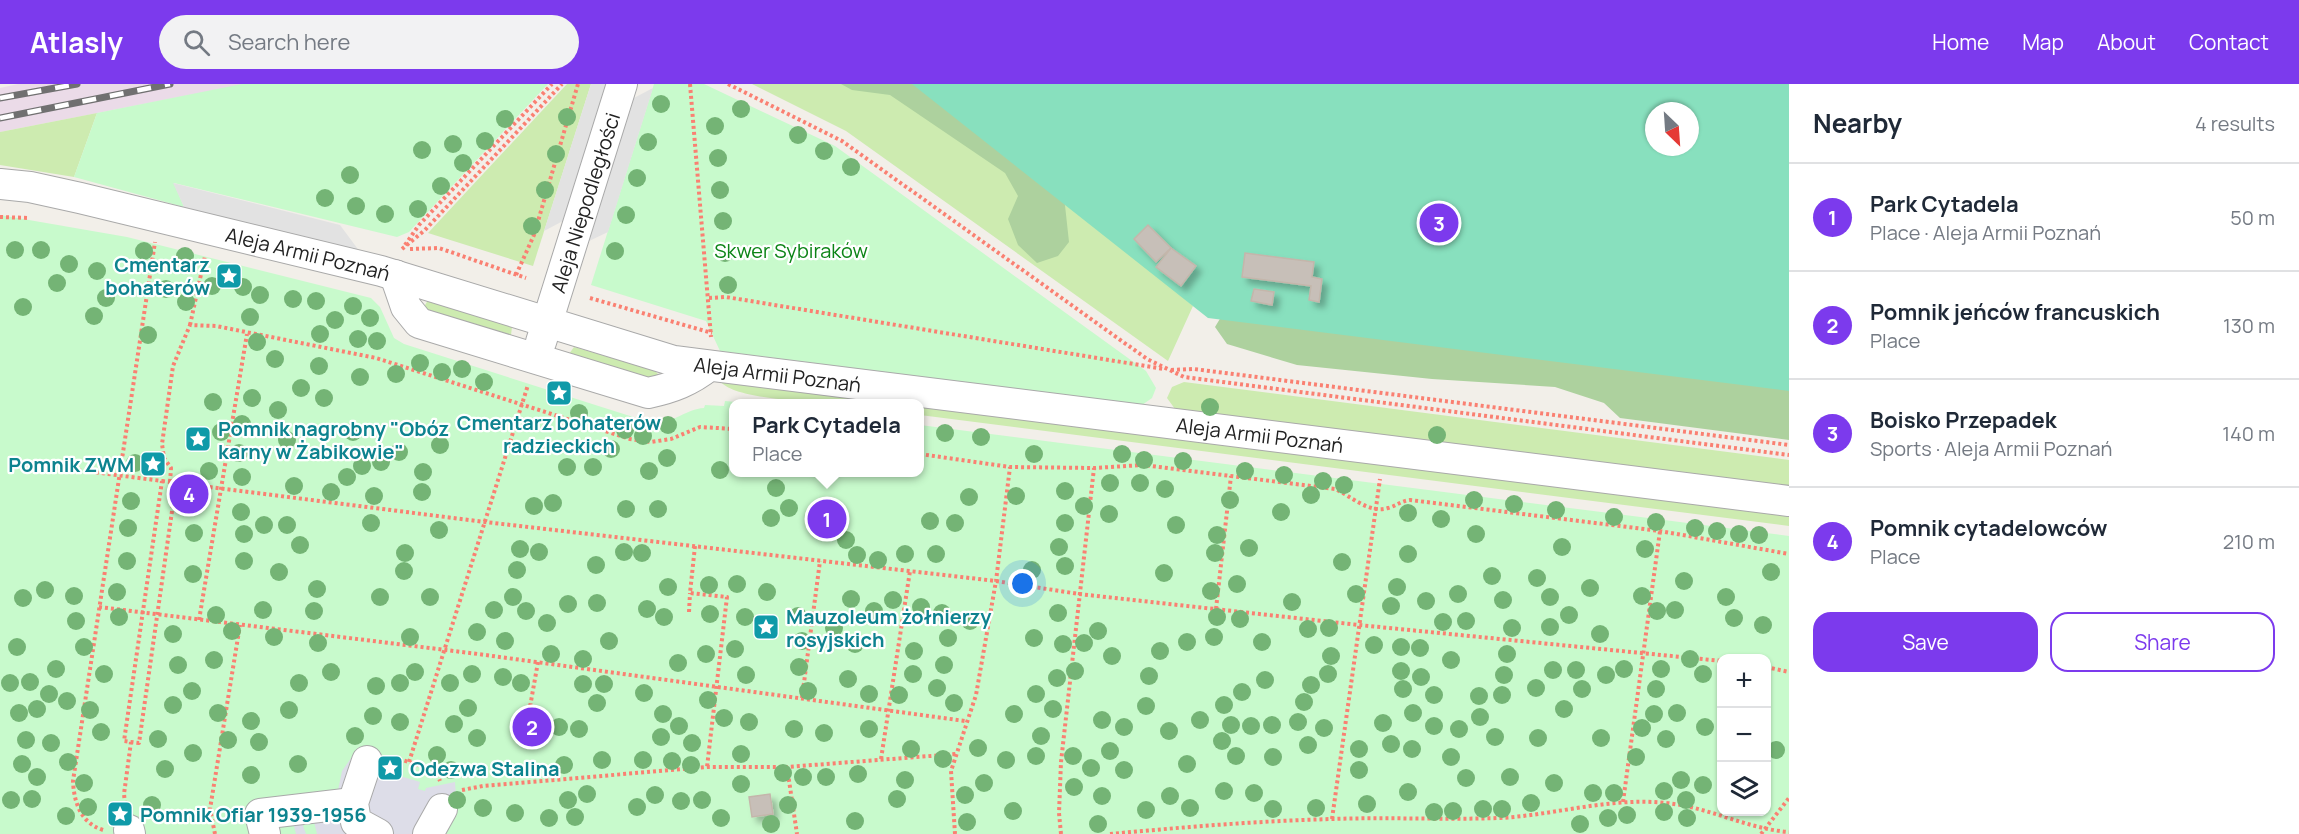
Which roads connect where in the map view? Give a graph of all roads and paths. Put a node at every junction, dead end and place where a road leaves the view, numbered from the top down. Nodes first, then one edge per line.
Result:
1 (552, 84) edge
2 (562, 84) edge
3 (578, 84) edge
4 (622, 84) edge
5 (690, 84) edge
6 (728, 84) edge
7 (0, 184) edge
8 (155, 239) dead end
9 (206, 251) dead end
10 (395, 257) junction
11 (516, 275) junction
12 (526, 278) dead end
13 (590, 297) dead end
14 (708, 298) junction
15 (547, 323) junction
16 (190, 326) junction
17 (247, 334) junction
18 (709, 366) junction
19 (533, 368) junction
20 (1171, 370) junction
21 (522, 403) junction
22 (729, 429) edge
23 (1789, 445) edge
24 (924, 455) edge
25 (1789, 455) edge
26 (1011, 467) junction
27 (1094, 468) junction
28 (78, 470) dead end
29 (117, 475) junction
30 (1231, 476) junction
31 (1380, 479) dead end
32 (162, 481) junction
33 (170, 482) junction
34 (176, 483) junction
35 (221, 489) junction
36 (1789, 501) edge
37 (1376, 509) junction
38 (485, 522) junction
39 (1660, 531) junction
40 (695, 546) junction
41 (1789, 554) edge
42 (819, 561) junction
43 (910, 571) junction
44 (996, 581) junction
45 (690, 593) junction
46 (1079, 594) junction
47 (99, 607) junction
48 (1216, 609) junction
49 (689, 612) dead end
50 (143, 613) junction
51 (157, 615) junction
52 (199, 620) junction
53 (240, 625) junction
54 (1359, 626) junction
55 (444, 651) junction
56 (1644, 653) junction
57 (1717, 660) edge
58 (538, 662) junction
59 (1771, 669) edge
60 (1789, 672) edge
61 (717, 686) junction
62 (802, 698) junction
63 (888, 710) junction
64 (528, 718) dead end
65 (965, 721) junction
66 (131, 742) junction
67 (956, 754) junction
68 (379, 758) joint
69 (882, 759) junction
70 (409, 762) junction
71 (707, 767) junction
72 (788, 767) junction
73 (124, 794) dead end
74 (1789, 798) edge
75 (1623, 802) junction
76 (442, 805) edge
77 (1332, 819) junction
78 (361, 826) edge
79 (130, 832) edge
80 (1762, 832) edge
81 (1789, 832) edge
82 (214, 834) edge
83 (265, 834) edge
84 (797, 834) edge
85 (956, 834) edge
86 (1061, 834) edge
87 (1110, 834) edge

1 - 10 path
2 - 10 path
3 - 11 path
4 - 15 street, Aleja Niepodległości
5 - 14 path
6 - 20 path
7 - 10 street, Aleja Armii Poznań
8 - 29 path
9 - 16 path
10 - 11 path
10 - 15 street, Aleja Armii Poznań
10 - 19 street
11 - 12 path
13 - 14 path
14 - 20 path
15 - 18 street, Aleja Armii Poznań
15 - 19 street, Aleja Niepodległości
16 - 17 path
16 - 33 path
17 - 21 path
17 - 35 path
18 - 19 street
18 - 36 street, Aleja Armii Poznań
19 - 21 path
20 - 23 path
20 - 25 path
21 - 22 path
21 - 38 path
24 - 26 path
26 - 27 path
26 - 44 path
27 - 30 path
27 - 46 path
28 - 29 path
29 - 32 path
29 - 47 path
30 - 37 path
30 - 48 path
31 - 37 path
32 - 33 path
32 - 50 path
33 - 34 path
34 - 35 path
34 - 51 path
35 - 38 path
35 - 52 path
37 - 39 path
37 - 54 path
38 - 40 path
38 - 55 path
39 - 41 path
39 - 56 path
40 - 42 path
40 - 45 path
42 - 43 path
42 - 62 path
43 - 44 path
43 - 63 path
44 - 46 path
44 - 65 path
45 - 49 path
45 - 61 path
46 - 48 path
46 - 86 path
47 - 50 path
47 - 79 path
48 - 54 path
50 - 51 path
50 - 66 path
51 - 52 path
51 - 66 path
52 - 53 path
53 - 55 path
53 - 82 path
54 - 56 path
54 - 77 path
55 - 58 path
55 - 70 path
56 - 57 path
56 - 75 path
58 - 61 path
58 - 64 path
59 - 60 path
61 - 62 path
61 - 71 path
62 - 63 path
63 - 65 path
63 - 69 path
65 - 67 path
66 - 73 path
67 - 69 path
67 - 85 path
68 - 70 path
68 - 78 street
69 - 72 path
70 - 76 path
71 - 72 path
71 - 76 path
72 - 84 path
74 - 80 path
75 - 77 path
75 - 80 path
77 - 87 path
78 - 83 street
80 - 81 path

